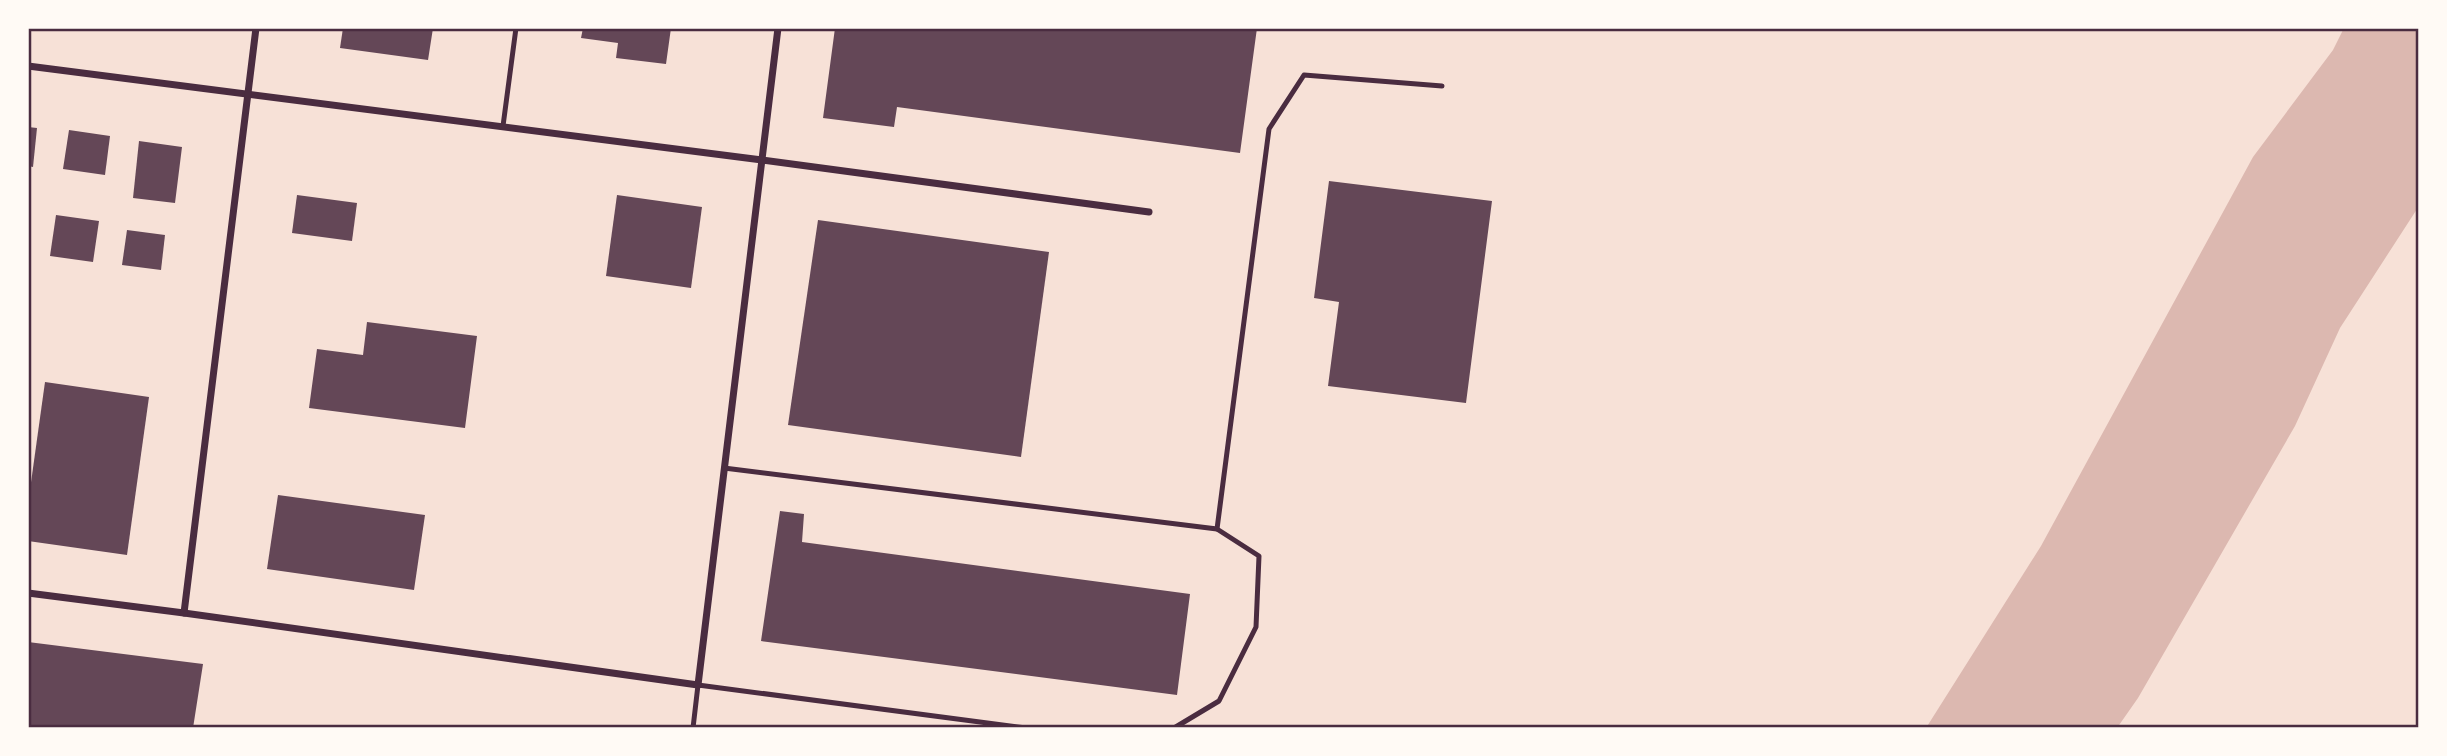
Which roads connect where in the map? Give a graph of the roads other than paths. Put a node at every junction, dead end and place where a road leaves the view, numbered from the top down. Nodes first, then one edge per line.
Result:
1 (256, 28) edge
2 (516, 28) edge
3 (778, 28) edge
4 (28, 66) edge
5 (1442, 86) dead end
6 (247, 94) junction
7 (503, 127) junction
8 (762, 160) junction
9 (1149, 212) dead end
10 (724, 468) junction
11 (1217, 529) junction
12 (28, 593) edge
13 (184, 612) junction
14 (698, 685) junction
15 (693, 728) edge
16 (1026, 728) edge
17 (1174, 728) edge

1 - 6 street
2 - 7 lane
3 - 8 street
4 - 6 street
5 - 11 lane
6 - 7 street
6 - 13 street
7 - 8 street
8 - 9 street
8 - 10 street
10 - 11 lane
10 - 14 street
11 - 17 lane
12 - 13 street
13 - 14 street
14 - 15 lane
14 - 16 lane

